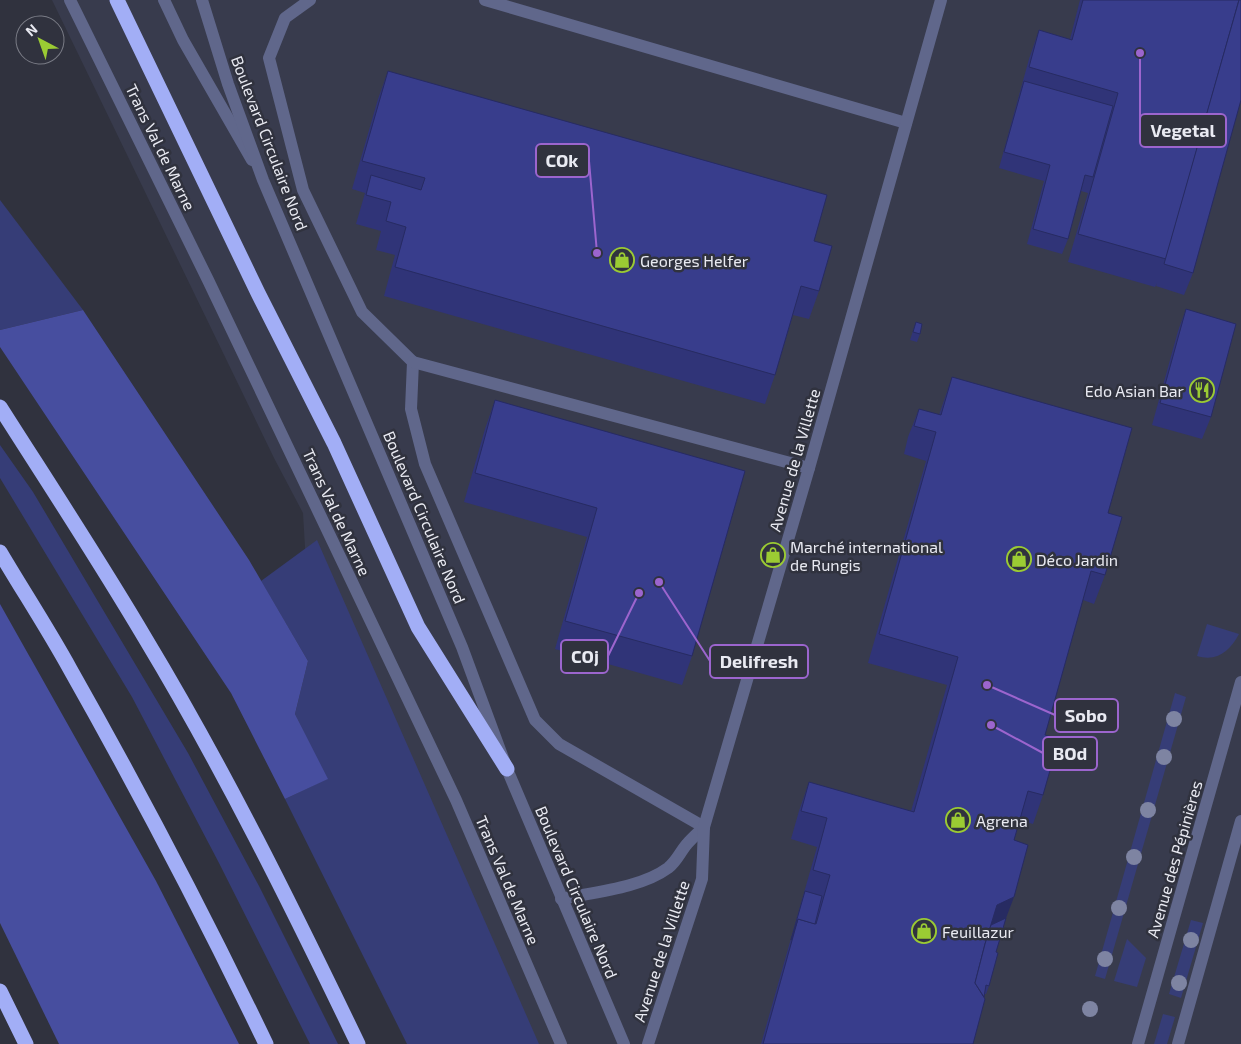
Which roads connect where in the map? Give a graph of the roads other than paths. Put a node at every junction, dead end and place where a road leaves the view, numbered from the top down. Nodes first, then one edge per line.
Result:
1 (70, 0) edge
2 (117, 0) edge
3 (164, 0) edge
4 (202, 0) edge
5 (310, 0) edge
6 (486, 0) edge
7 (941, 0) edge
8 (906, 123) junction
9 (263, 180) junction
10 (413, 362) junction
11 (0, 407) edge
12 (809, 468) junction
13 (0, 552) edge
14 (1241, 682) edge
15 (1237, 713) edge
16 (507, 769) junction
17 (1241, 821) edge
18 (704, 828) junction
19 (561, 899) junction
20 (0, 990) edge
21 (26, 1044) edge
22 (266, 1044) edge
23 (358, 1044) edge
24 (561, 1044) edge
25 (624, 1044) edge
26 (648, 1044) edge
27 (1138, 1044) edge
28 (1178, 1044) edge

1 - 24 street, Trans Val de Marne
2 - 16 highway
3 - 9 street
4 - 9 street, Boulevard Circulaire Nord
5 - 10 street
6 - 8 street
7 - 8 street, Avenue de la Villette
8 - 12 street, Avenue de la Villette
9 - 16 street, Boulevard Circulaire Nord
10 - 12 street
10 - 18 street
11 - 23 highway
12 - 18 street, Avenue de la Villette
13 - 22 highway
14 - 15 street, Avenue des Pépinières
15 - 27 street, Avenue des Pépinières
16 - 19 street, Boulevard Circulaire Nord
17 - 28 street
18 - 19 street
18 - 26 street, Avenue de la Villette
19 - 25 street, Boulevard Circulaire Nord
20 - 21 highway

